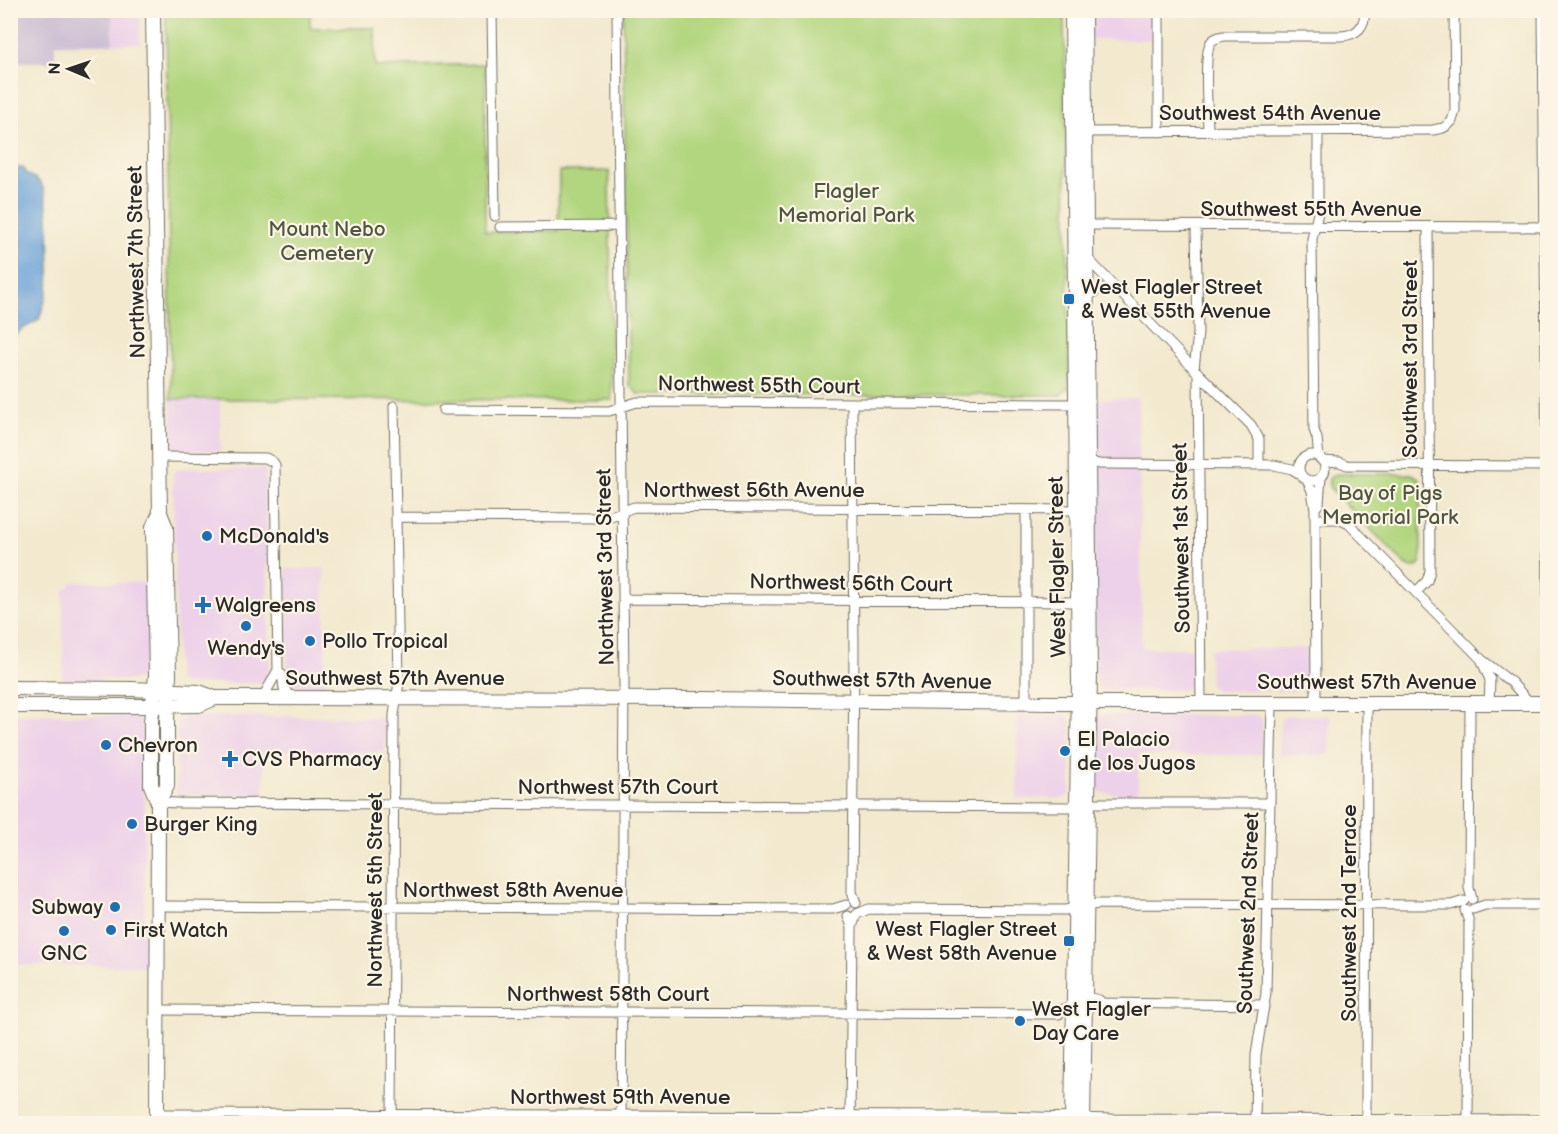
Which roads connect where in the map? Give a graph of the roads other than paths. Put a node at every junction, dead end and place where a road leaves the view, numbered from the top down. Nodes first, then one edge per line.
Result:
1 (153, 10) edge
2 (492, 10) edge
3 (617, 10) edge
4 (1159, 10) edge
5 (1365, 10) edge
6 (1454, 10) edge
7 (1543, 10) edge
8 (1081, 11) edge
9 (1079, 84) junction
10 (1208, 131) junction
11 (1318, 131) junction
12 (1084, 132) junction
13 (1159, 132) junction
14 (495, 216) dead end
15 (1080, 225) junction
16 (619, 226) junction
17 (1196, 226) junction
18 (500, 227) dead end
19 (1315, 227) junction
20 (1428, 227) junction
21 (1546, 227) edge
22 (1074, 241) junction
23 (1086, 257) junction
24 (1118, 290) junction
25 (1086, 297) junction
26 (1196, 371) junction
27 (852, 404) junction
28 (1076, 404) junction
29 (394, 406) dead end
30 (621, 407) junction
31 (443, 410) dead end
32 (1314, 430) junction
33 (1077, 442) junction
34 (159, 457) junction
35 (1304, 459) junction
36 (1321, 459) junction
37 (1088, 461) junction
38 (1198, 464) junction
39 (1259, 465) junction
40 (1274, 465) junction
41 (1347, 465) junction
42 (1429, 465) junction
43 (1547, 466) edge
44 (1322, 475) junction
45 (1304, 477) junction
46 (852, 508) junction
47 (1026, 510) junction
48 (1077, 510) junction
49 (622, 512) junction
50 (160, 513) junction
51 (1315, 514) junction
52 (396, 517) junction
53 (1088, 530) junction
54 (1416, 592) junction
55 (623, 599) junction
56 (854, 600) junction
57 (1027, 602) junction
58 (1078, 602) junction
59 (1548, 609) edge
60 (1481, 659) junction
61 (278, 670) junction
62 (10, 688) edge
63 (154, 690) junction
64 (168, 691) junction
65 (215, 698) junction
66 (262, 699) junction
67 (291, 699) junction
68 (396, 699) junction
69 (624, 699) junction
70 (854, 700) junction
71 (1084, 702) junction
72 (1026, 703) junction
73 (1201, 703) junction
74 (1272, 703) junction
75 (1316, 703) junction
76 (1367, 703) junction
77 (1530, 703) junction
78 (1548, 703) edge
79 (1470, 704) junction
80 (1489, 704) junction
81 (10, 706) edge
82 (153, 706) junction
83 (168, 706) junction
84 (158, 802) junction
85 (1270, 803) junction
86 (393, 804) junction
87 (624, 805) junction
88 (1083, 805) junction
89 (853, 806) junction
90 (1268, 904) junction
91 (1367, 904) junction
92 (1469, 905) junction
93 (1548, 905) edge
94 (157, 906) junction
95 (1081, 907) junction
96 (393, 908) junction
97 (623, 909) junction
98 (852, 909) junction
99 (1082, 1004) junction
100 (1265, 1005) junction
101 (157, 1010) junction
102 (393, 1011) junction
103 (622, 1012) junction
104 (851, 1013) junction
105 (1059, 1014) junction
106 (1074, 1022) junction
107 (157, 1119) edge
108 (392, 1119) edge
109 (621, 1119) edge
110 (850, 1120) edge
111 (1548, 1120) edge
112 (1078, 1121) edge
113 (1255, 1121) edge
114 (1366, 1121) edge
115 (1468, 1122) edge

1 - 34 main road, Northwest 7th Street
2 - 14 street
3 - 16 street, Northwest 3rd Street
4 - 13 street
5 - 10 street
6 - 11 street, Southwest 54th Avenue
7 - 21 street
8 - 9 main road, West Flagler Street
9 - 12 main road, West Flagler Street
9 - 15 main road, West Flagler Street
10 - 11 street, Southwest 54th Avenue
10 - 13 street, Southwest 54th Avenue
11 - 19 street
12 - 13 street, Southwest 54th Avenue
12 - 15 main road, West Flagler Street
15 - 17 street, Southwest 55th Avenue
15 - 22 main road, West Flagler Street
15 - 23 main road, West Flagler Street
16 - 18 street
16 - 30 street, Northwest 3rd Street
17 - 19 street, Southwest 55th Avenue
17 - 26 street, Southwest 1st Street
19 - 20 street, Southwest 55th Avenue
19 - 32 street
20 - 21 street, Southwest 55th Avenue
20 - 42 street, Southwest 3rd Street
21 - 43 street
22 - 23 main road
22 - 28 main road, West Flagler Street
23 - 24 street
23 - 25 main road, West Flagler Street
24 - 25 street
24 - 26 street
25 - 37 main road, West Flagler Street
26 - 38 street, Southwest 1st Street
26 - 39 street
27 - 28 street, Northwest 55th Court
27 - 30 street, Northwest 55th Court
27 - 46 street
28 - 33 main road, West Flagler Street
29 - 52 street, Northwest 5th Street
30 - 31 street, Northwest 55th Court
30 - 49 street, Northwest 3rd Street
32 - 35 street
32 - 36 street
33 - 37 main road
33 - 48 main road, West Flagler Street
34 - 50 main road, Northwest 7th Street
34 - 61 street
35 - 36 street
35 - 40 street
35 - 45 street
36 - 41 street
36 - 44 street
37 - 38 street
37 - 53 main road, West Flagler Street
38 - 39 street
38 - 73 street, Southwest 1st Street
39 - 40 street
40 - 45 street
41 - 42 street
41 - 44 street
42 - 43 street
42 - 54 street, Southwest 3rd Street
43 - 59 street
44 - 45 street
44 - 51 street
45 - 51 street
46 - 47 street, Northwest 56th Avenue
46 - 49 street, Northwest 56th Avenue
46 - 56 street
47 - 48 street, Northwest 56th Avenue
47 - 57 street
48 - 53 main road
48 - 58 main road, West Flagler Street
49 - 52 street, Northwest 56th Avenue
49 - 55 street, Northwest 3rd Street
50 - 63 main road, Northwest 7th Street
50 - 64 main road, Northwest 7th Street
51 - 54 street
51 - 75 street
52 - 68 street, Northwest 5th Street
53 - 71 main road, West Flagler Street
54 - 60 street
55 - 56 street, Northwest 56th Court
55 - 69 street, Northwest 3rd Street
56 - 57 street, Northwest 56th Court
56 - 70 street
57 - 58 street, Northwest 56th Court
57 - 72 street
58 - 71 main road, West Flagler Street
60 - 77 street
60 - 80 street
61 - 66 street
61 - 67 street
62 - 63 main road
63 - 64 main road
63 - 82 main road, Northwest 7th Street
64 - 65 main road
64 - 83 main road, Northwest 7th Street
65 - 66 main road, Southwest 57th Avenue
65 - 83 main road
66 - 67 main road, Southwest 57th Avenue
67 - 68 main road, Southwest 57th Avenue
68 - 69 main road, Southwest 57th Avenue
68 - 86 street, Northwest 5th Street
69 - 70 main road, Southwest 57th Avenue
69 - 87 street, Northwest 3rd Street
70 - 72 main road, Southwest 57th Avenue
70 - 89 street
71 - 72 main road, Southwest 57th Avenue
71 - 73 main road, Southwest 57th Avenue
71 - 88 main road, West Flagler Street
73 - 74 main road, Southwest 57th Avenue
74 - 75 main road, Southwest 57th Avenue
74 - 85 street, Southwest 2nd Street
75 - 76 main road, Southwest 57th Avenue
76 - 79 main road, Southwest 57th Avenue
76 - 91 street, Southwest 2nd Terrace
77 - 78 main road, Southwest 57th Avenue
77 - 80 main road, Southwest 57th Avenue
79 - 80 main road, Southwest 57th Avenue
79 - 92 street
81 - 82 main road
82 - 83 main road
82 - 84 main road, Northwest 7th Street
83 - 84 main road, Northwest 7th Street
84 - 86 street, Northwest 57th Court
84 - 94 main road, Northwest 7th Street
85 - 88 street, Northwest 57th Court
85 - 90 street, Southwest 2nd Street
86 - 87 street, Northwest 57th Court
86 - 96 street, Northwest 5th Street
87 - 89 street, Northwest 57th Court
87 - 97 street, Northwest 3rd Street
88 - 89 street, Northwest 57th Court
88 - 95 main road, West Flagler Street
89 - 98 street
90 - 91 street, Northwest 58th Avenue
90 - 95 street, Northwest 58th Avenue
90 - 100 street, Southwest 2nd Street
91 - 92 street, Northwest 58th Avenue
91 - 114 street, Southwest 2nd Terrace
92 - 93 street, Northwest 58th Avenue
92 - 115 street
94 - 96 street, Northwest 58th Avenue
94 - 101 main road, Northwest 7th Street
95 - 98 street, Northwest 58th Avenue
95 - 99 main road, West Flagler Street
96 - 97 street, Northwest 58th Avenue
96 - 102 street, Northwest 5th Street
97 - 98 street, Northwest 58th Avenue
97 - 103 street, Northwest 3rd Street
98 - 104 street
99 - 100 street, Northwest 58th Court
99 - 105 street, Northwest 58th Court
99 - 106 main road, West Flagler Street
99 - 112 main road, West Flagler Street
100 - 113 street, Southwest 2nd Street
101 - 102 street, Northwest 58th Court
101 - 107 main road, Northwest 7th Street
102 - 103 street, Northwest 58th Court
102 - 108 street, Northwest 5th Street
103 - 104 street, Northwest 58th Court
103 - 109 street, Northwest 3rd Street
104 - 105 street, Northwest 58th Court
104 - 110 street
105 - 106 street, Northwest 58th Court
106 - 112 main road, West Flagler Street
107 - 108 street, Northwest 59th Avenue
108 - 109 street, Northwest 59th Avenue
109 - 110 street, Northwest 59th Avenue
110 - 112 street, Northwest 59th Avenue
111 - 115 street, Northwest 59th Avenue
112 - 113 street, Northwest 59th Avenue
113 - 114 street, Northwest 59th Avenue
114 - 115 street, Northwest 59th Avenue

